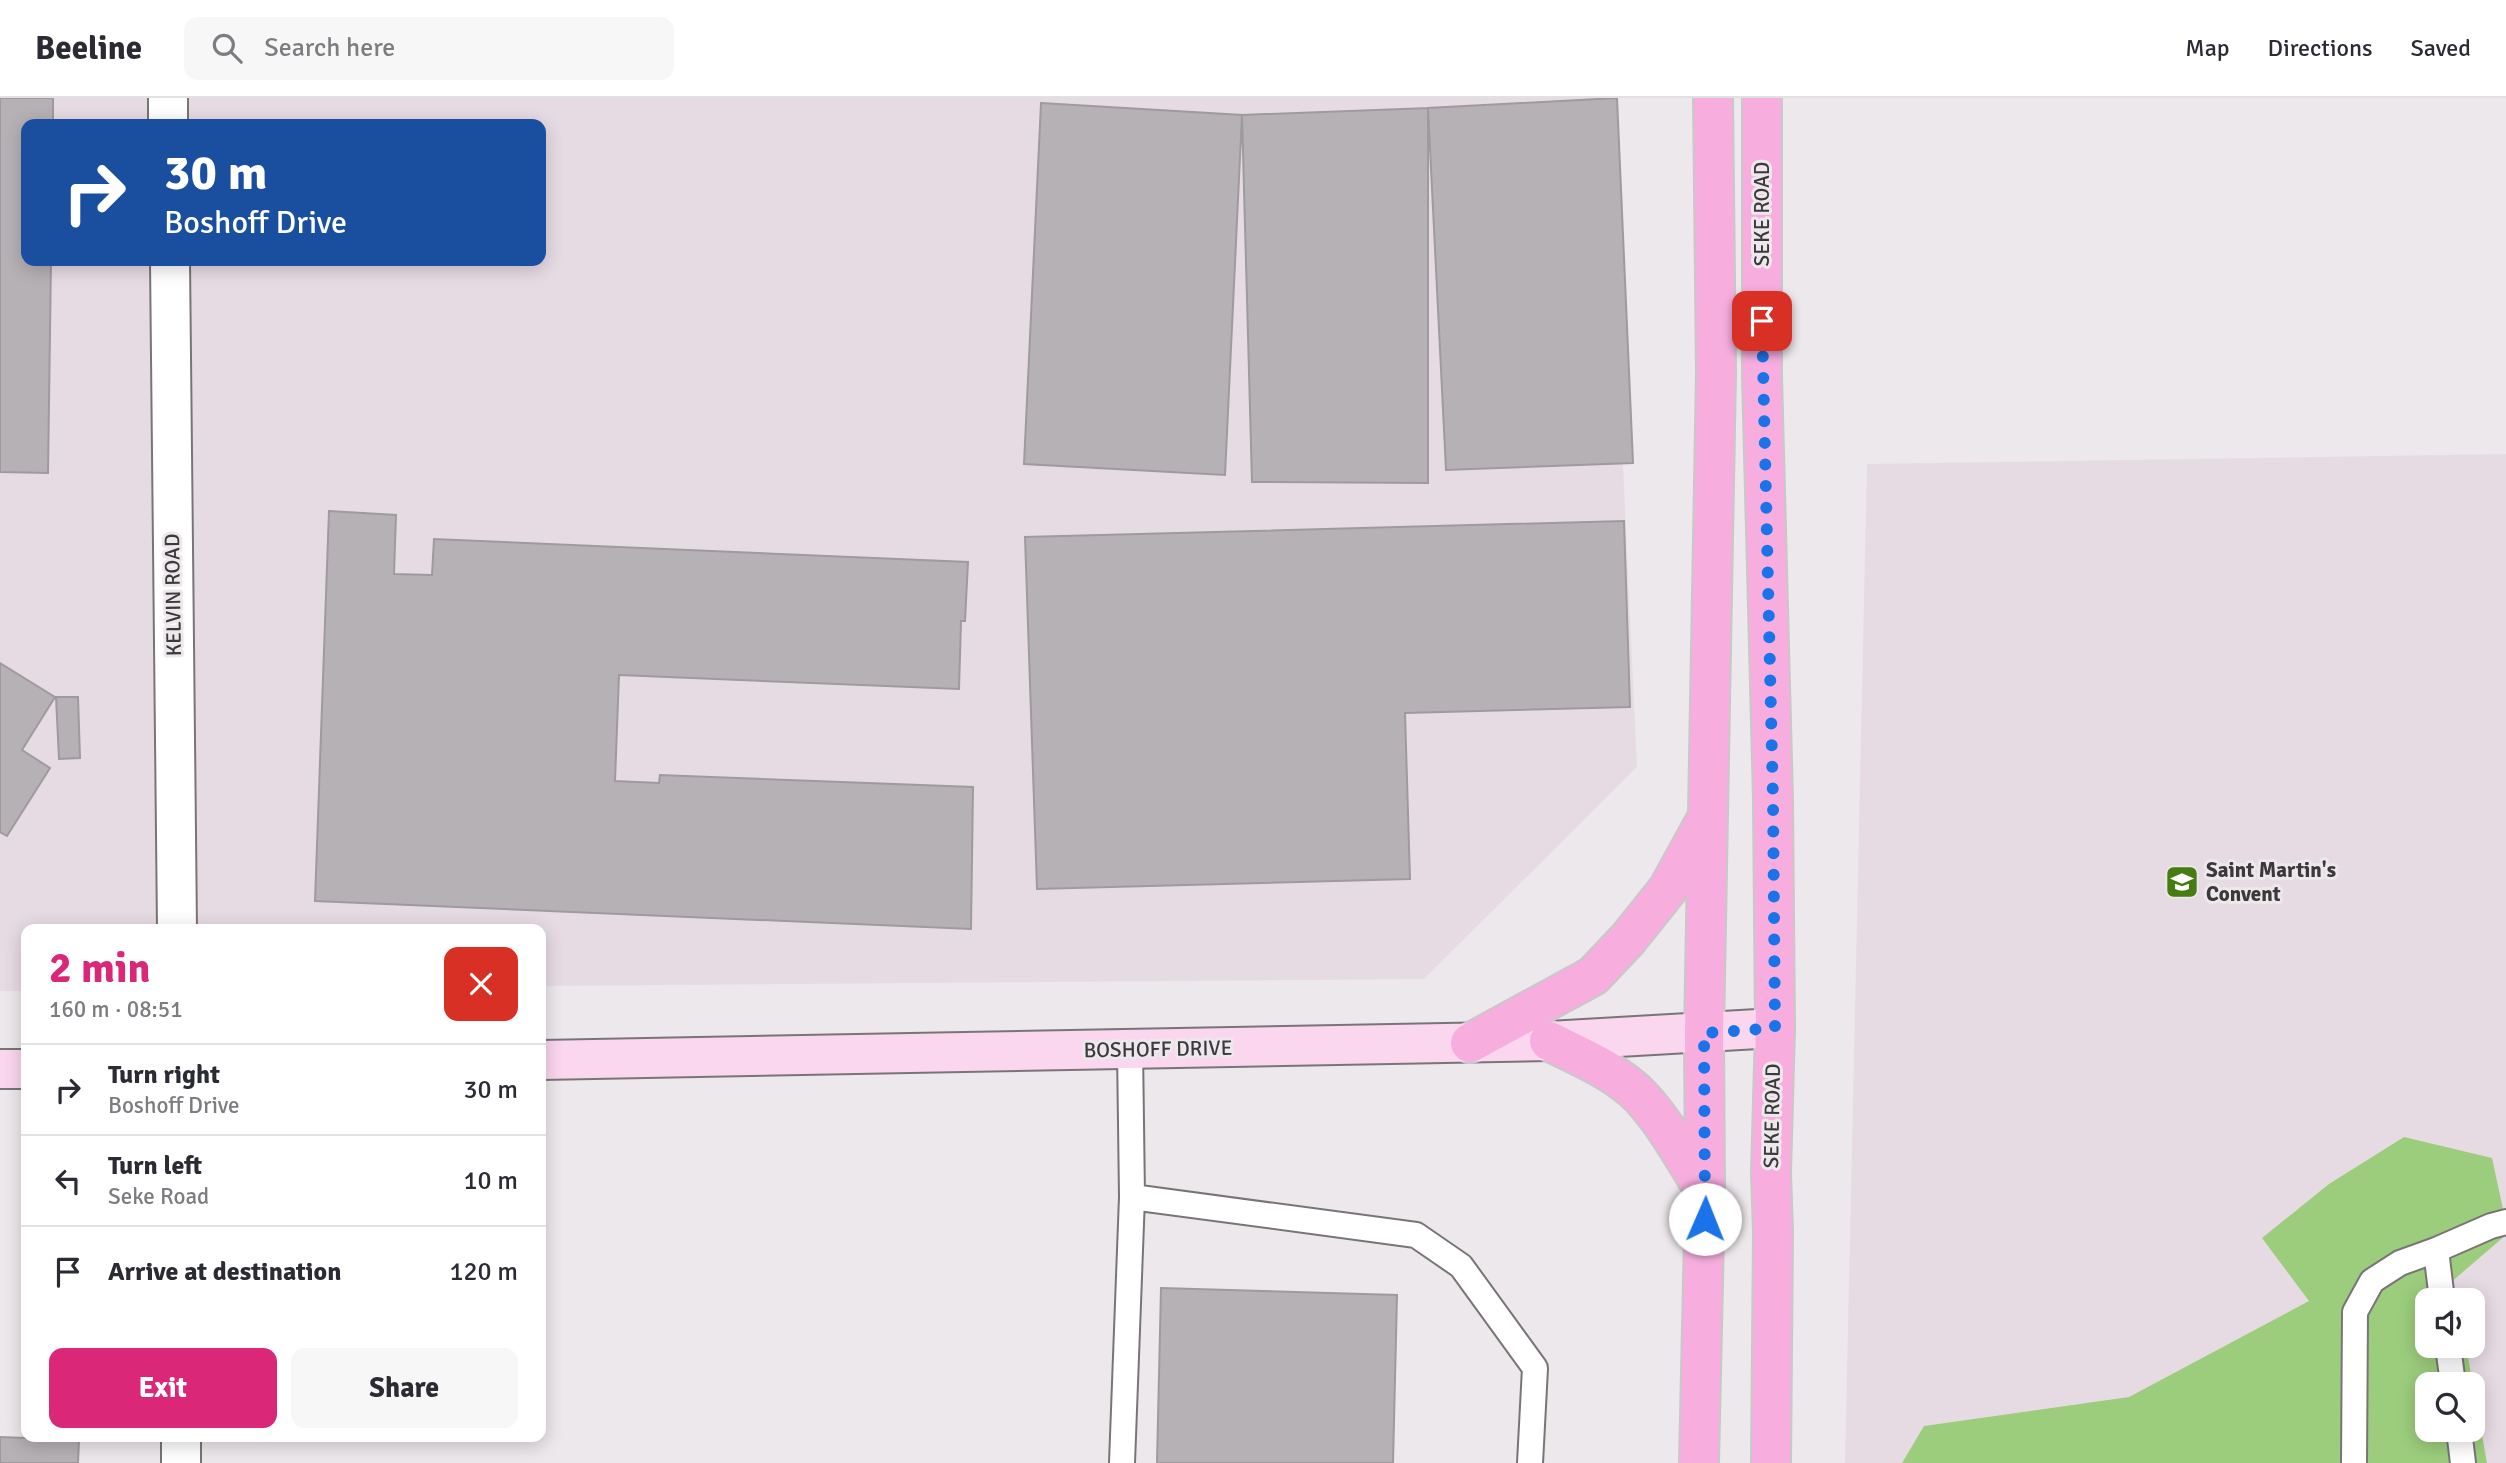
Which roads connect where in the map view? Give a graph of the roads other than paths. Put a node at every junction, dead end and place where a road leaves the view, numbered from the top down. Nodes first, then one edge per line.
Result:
1 (168, 98) edge
2 (1713, 98) edge
3 (1762, 98) edge
4 (168, 119) edge
5 (170, 266) edge
6 (1710, 813) junction
7 (177, 924) edge
8 (1775, 1028) junction
9 (1704, 1033) junction
10 (1549, 1041) junction
11 (1470, 1043) junction
12 (1130, 1049) junction
13 (546, 1060) edge
14 (0, 1069) edge
15 (21, 1069) edge
16 (1705, 1191) junction
17 (1132, 1197) junction
18 (2506, 1222) edge
19 (2436, 1250) junction
20 (2441, 1288) edge
21 (181, 1442) edge
22 (2460, 1442) edge
23 (181, 1463) edge
24 (1122, 1463) edge
25 (1530, 1463) edge
26 (1699, 1463) edge
27 (1770, 1463) edge
28 (2354, 1463) edge
29 (2463, 1463) edge

1 - 4 street
2 - 6 main road
3 - 8 main road, SEKE ROAD
5 - 7 street, KELVIN ROAD
6 - 9 main road
6 - 11 main road
8 - 9 main road, BOSHOFF DRIVE
8 - 27 main road, SEKE ROAD
9 - 10 main road, BOSHOFF DRIVE
9 - 16 main road
10 - 11 main road, BOSHOFF DRIVE
10 - 16 main road
11 - 12 main road, BOSHOFF DRIVE
12 - 13 main road, BOSHOFF DRIVE
12 - 17 lane
14 - 15 main road
16 - 26 main road
17 - 24 lane
17 - 25 lane
18 - 19 lane
19 - 20 lane
19 - 28 lane
21 - 23 street
22 - 29 lane

